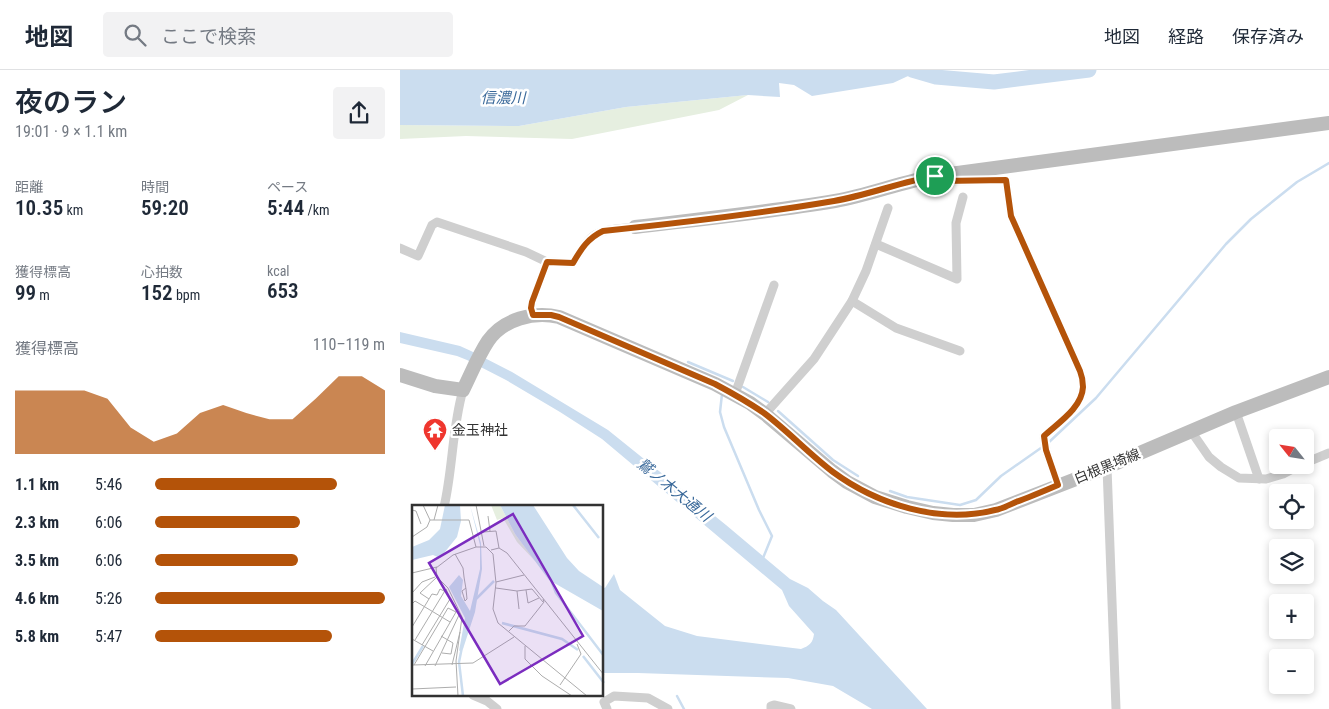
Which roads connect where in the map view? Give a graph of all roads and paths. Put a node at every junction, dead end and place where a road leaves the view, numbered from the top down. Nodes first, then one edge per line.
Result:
1 (1329, 122) edge
2 (1314, 125) junction
3 (1329, 129) edge
4 (935, 176) junction
5 (963, 197) dead end
6 (888, 208) dead end
7 (635, 228) joint
8 (876, 244) junction
9 (400, 248) edge
10 (547, 262) junction
11 (774, 286) dead end
12 (852, 301) junction
13 (533, 315) junction
14 (960, 351) dead end
15 (400, 375) edge
16 (1329, 377) edge
17 (463, 390) junction
18 (734, 394) junction
19 (1236, 412) junction
20 (765, 414) junction
21 (1191, 431) junction
22 (1329, 452) edge
23 (1314, 459) edge
24 (1108, 467) junction
25 (1283, 474) edge
26 (1259, 479) junction
27 (1058, 485) junction
28 (444, 505) edge
29 (475, 696) edge
30 (497, 709) edge
31 (606, 709) edge
32 (668, 709) edge
33 (771, 709) edge
34 (790, 709) edge
35 (1116, 709) edge

1 - 2 main road
2 - 3 street
2 - 4 main road
4 - 7 main road
4 - 27 street
5 - 8 street
6 - 8 street
7 - 10 street
8 - 12 street
9 - 10 street
10 - 13 street
11 - 18 street
12 - 14 street
12 - 20 street
13 - 17 main road, 白根黒埼線
13 - 18 main road, 白根黒埼線
15 - 17 main road
16 - 19 main road, 白根黒埼線
17 - 28 street
18 - 20 main road, 白根黒埼線
19 - 21 main road, 白根黒埼線
19 - 26 street
20 - 27 main road, 白根黒埼線
21 - 24 main road, 白根黒埼線
21 - 26 street
22 - 23 street
24 - 27 main road, 白根黒埼線
24 - 35 street
25 - 26 street
29 - 30 street
31 - 32 street
33 - 34 street

